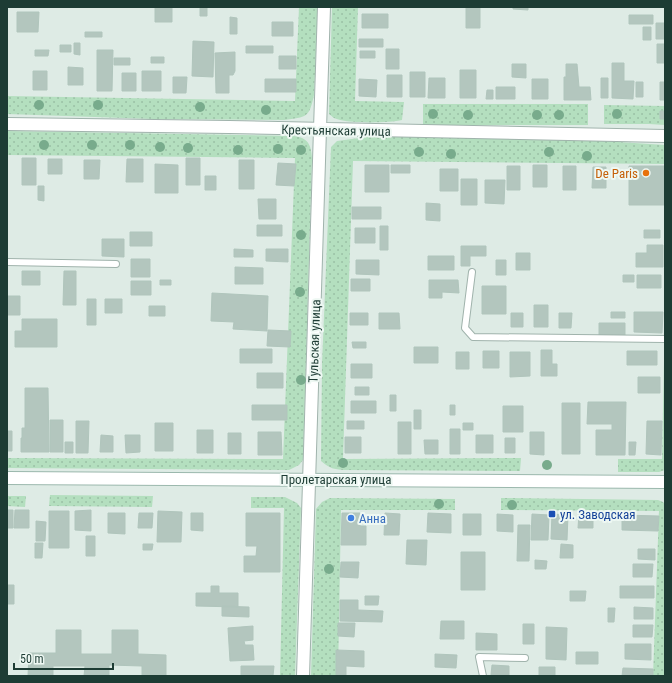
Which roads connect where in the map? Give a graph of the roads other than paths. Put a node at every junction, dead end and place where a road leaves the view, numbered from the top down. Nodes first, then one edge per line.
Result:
1 (324, 7) edge
2 (7, 124) edge
3 (320, 129) junction
4 (665, 136) edge
5 (7, 262) edge
6 (116, 264) dead end
7 (472, 272) dead end
8 (665, 339) edge
9 (7, 478) edge
10 (310, 479) junction
11 (665, 482) edge
12 (525, 658) dead end
13 (303, 676) edge
14 (483, 676) edge

1 - 3 street, Тульская улица
2 - 3 street, Крестьянская улица
3 - 4 street, Крестьянская улица
3 - 10 street, Тульская улица
5 - 6 lane
7 - 8 lane
9 - 10 street, Пролетарская улица
10 - 11 street, Пролетарская улица
10 - 13 street, Тульская улица
12 - 14 lane

